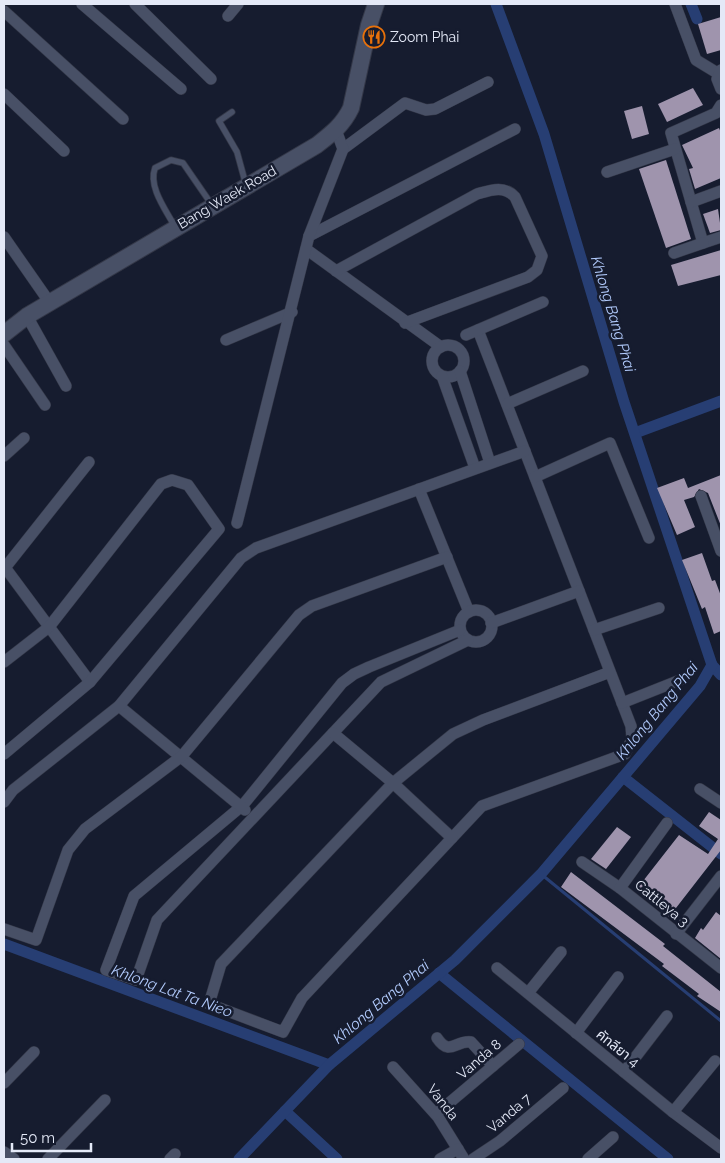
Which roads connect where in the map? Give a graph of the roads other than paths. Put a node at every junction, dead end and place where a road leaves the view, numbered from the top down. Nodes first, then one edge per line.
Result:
1 (82, 4) edge
2 (135, 4) edge
3 (238, 4) edge
4 (376, 4) edge
5 (675, 4) edge
6 (4, 11) edge
7 (228, 16) dead end
8 (720, 72) edge
9 (211, 78) dead end
10 (488, 82) dead end
11 (181, 89) dead end
12 (721, 89) edge
13 (4, 94) edge
14 (721, 105) edge
15 (232, 112) dead end
16 (123, 119) dead end
17 (515, 129) dead end
18 (336, 130) junction
19 (343, 149) junction
20 (675, 149) junction
21 (64, 152) dead end
22 (607, 172) dead end
23 (246, 185) junction
24 (721, 191) edge
25 (691, 202) junction
26 (212, 205) junction
27 (175, 228) junction
28 (309, 236) junction
29 (4, 237) edge
30 (721, 237) edge
31 (703, 243) junction
32 (306, 249) junction
33 (674, 253) dead end
34 (336, 271) junction
35 (543, 302) dead end
36 (50, 303) junction
37 (292, 312) junction
38 (27, 316) junction
39 (405, 323) junction
40 (478, 330) junction
41 (4, 334) edge
42 (466, 335) dead end
43 (226, 340) dead end
44 (4, 346) edge
45 (440, 347) junction
46 (460, 371) junction
47 (583, 371) dead end
48 (442, 376) junction
49 (66, 386) dead end
50 (507, 404) junction
51 (45, 405) dead end
52 (24, 438) dead end
53 (525, 451) junction
54 (4, 456) edge
55 (89, 462) dead end
56 (490, 463) junction
57 (475, 468) junction
58 (535, 477) junction
59 (419, 489) junction
60 (700, 496) dead end
61 (238, 523) dead end
62 (648, 538) dead end
63 (721, 552) edge
64 (446, 558) junction
65 (4, 568) edge
66 (579, 591) junction
67 (658, 608) dead end
68 (469, 612) junction
69 (491, 623) junction
70 (49, 627) junction
71 (460, 630) junction
72 (594, 630) junction
73 (468, 640) junction
74 (4, 662) edge
75 (610, 672) junction
76 (680, 680) dead end
77 (90, 682) junction
78 (622, 703) junction
79 (119, 706) junction
80 (333, 733) junction
81 (4, 754) edge
82 (181, 757) junction
83 (393, 783) junction
84 (700, 789) dead end
85 (719, 798) edge
86 (4, 802) edge
87 (241, 806) junction
88 (254, 817) junction
89 (666, 823) dead end
90 (452, 838) junction
91 (582, 862) dead end
92 (721, 876) edge
93 (620, 888) junction
94 (4, 929) edge
95 (676, 934) junction
96 (561, 952) dead end
97 (497, 968) dead end
98 (721, 968) edge
99 (618, 977) dead end
100 (528, 993) junction
101 (667, 1016) dead end
102 (576, 1032) junction
103 (436, 1038) dead end
104 (519, 1044) dead end
105 (34, 1052) dead end
106 (715, 1061) dead end
107 (493, 1066) junction
108 (393, 1067) dead end
109 (624, 1072) junction
110 (4, 1083) edge
111 (563, 1088) dead end
112 (105, 1100) dead end
113 (673, 1112) junction
114 (436, 1114) junction
115 (613, 1137) dead end
116 (721, 1148) edge
117 (4, 1152) edge
118 (461, 1154) edge
119 (14, 1159) edge
120 (48, 1159) edge
121 (440, 1159) edge
122 (473, 1159) edge
123 (588, 1159) edge

1 - 11 street
2 - 9 street
3 - 7 street
4 - 18 main road, Bang Waek Road
5 - 8 street
6 - 16 street
8 - 12 street
10 - 19 street
13 - 21 street
14 - 20 street
15 - 23 lane
17 - 28 street
18 - 19 street
18 - 23 main road, Bang Waek Road
19 - 28 street
20 - 22 street
20 - 25 street
23 - 26 main road, Bang Waek Road
24 - 25 street
25 - 31 street
26 - 27 main road, Bang Waek Road
26 - 27 lane
27 - 36 main road, Bang Waek Road
28 - 32 street
29 - 36 street
30 - 31 street
31 - 33 street
32 - 34 street
32 - 37 street
34 - 39 street
34 - 39 street
35 - 40 street
36 - 38 main road, Bang Waek Road
37 - 43 street
37 - 61 street
38 - 41 main road, Bang Waek Road
38 - 49 street
39 - 45 street
40 - 42 street
40 - 50 street
44 - 51 street
45 - 46 street
45 - 48 street
46 - 48 street
46 - 56 street
47 - 50 street
48 - 57 street
50 - 53 street
52 - 54 street
53 - 56 street
53 - 58 street
55 - 65 street
56 - 57 street
57 - 59 street
58 - 62 street
58 - 66 street
59 - 64 street
59 - 79 street
60 - 63 street
64 - 68 street
64 - 82 street
65 - 70 street
66 - 69 street
66 - 72 street
67 - 72 street
68 - 69 street
68 - 71 street
69 - 73 street
70 - 74 street
70 - 77 street
70 - 77 street
71 - 73 street
71 - 87 street
72 - 75 street
73 - 80 street
75 - 78 street
75 - 83 street
76 - 78 street
77 - 81 street
78 - 90 street
79 - 82 street
79 - 86 street
80 - 83 street
80 - 88 street
82 - 87 street
82 - 94 street
83 - 90 street
83 - 90 street
84 - 85 street
87 - 88 street
87 - 88 street
89 - 93 street
91 - 93 street, Cattleya 3
92 - 95 street
93 - 95 street, Cattleya 3
95 - 98 street, Cattleya 3
96 - 100 street
97 - 100 street, คัทลียา 4
99 - 102 street
100 - 102 street, คัทลียา 4
101 - 109 street
102 - 109 street, คัทลียา 4
103 - 107 street
104 - 107 street, Vanda 8
105 - 110 street
106 - 113 street
107 - 114 street, Vanda 8
108 - 114 street, Vanda
109 - 113 street, คัทลียา 4
111 - 122 street, Vanda 7
112 - 120 street
113 - 116 street, คัทลียา 4
114 - 118 street, Vanda
115 - 123 street
117 - 119 street
118 - 121 street

